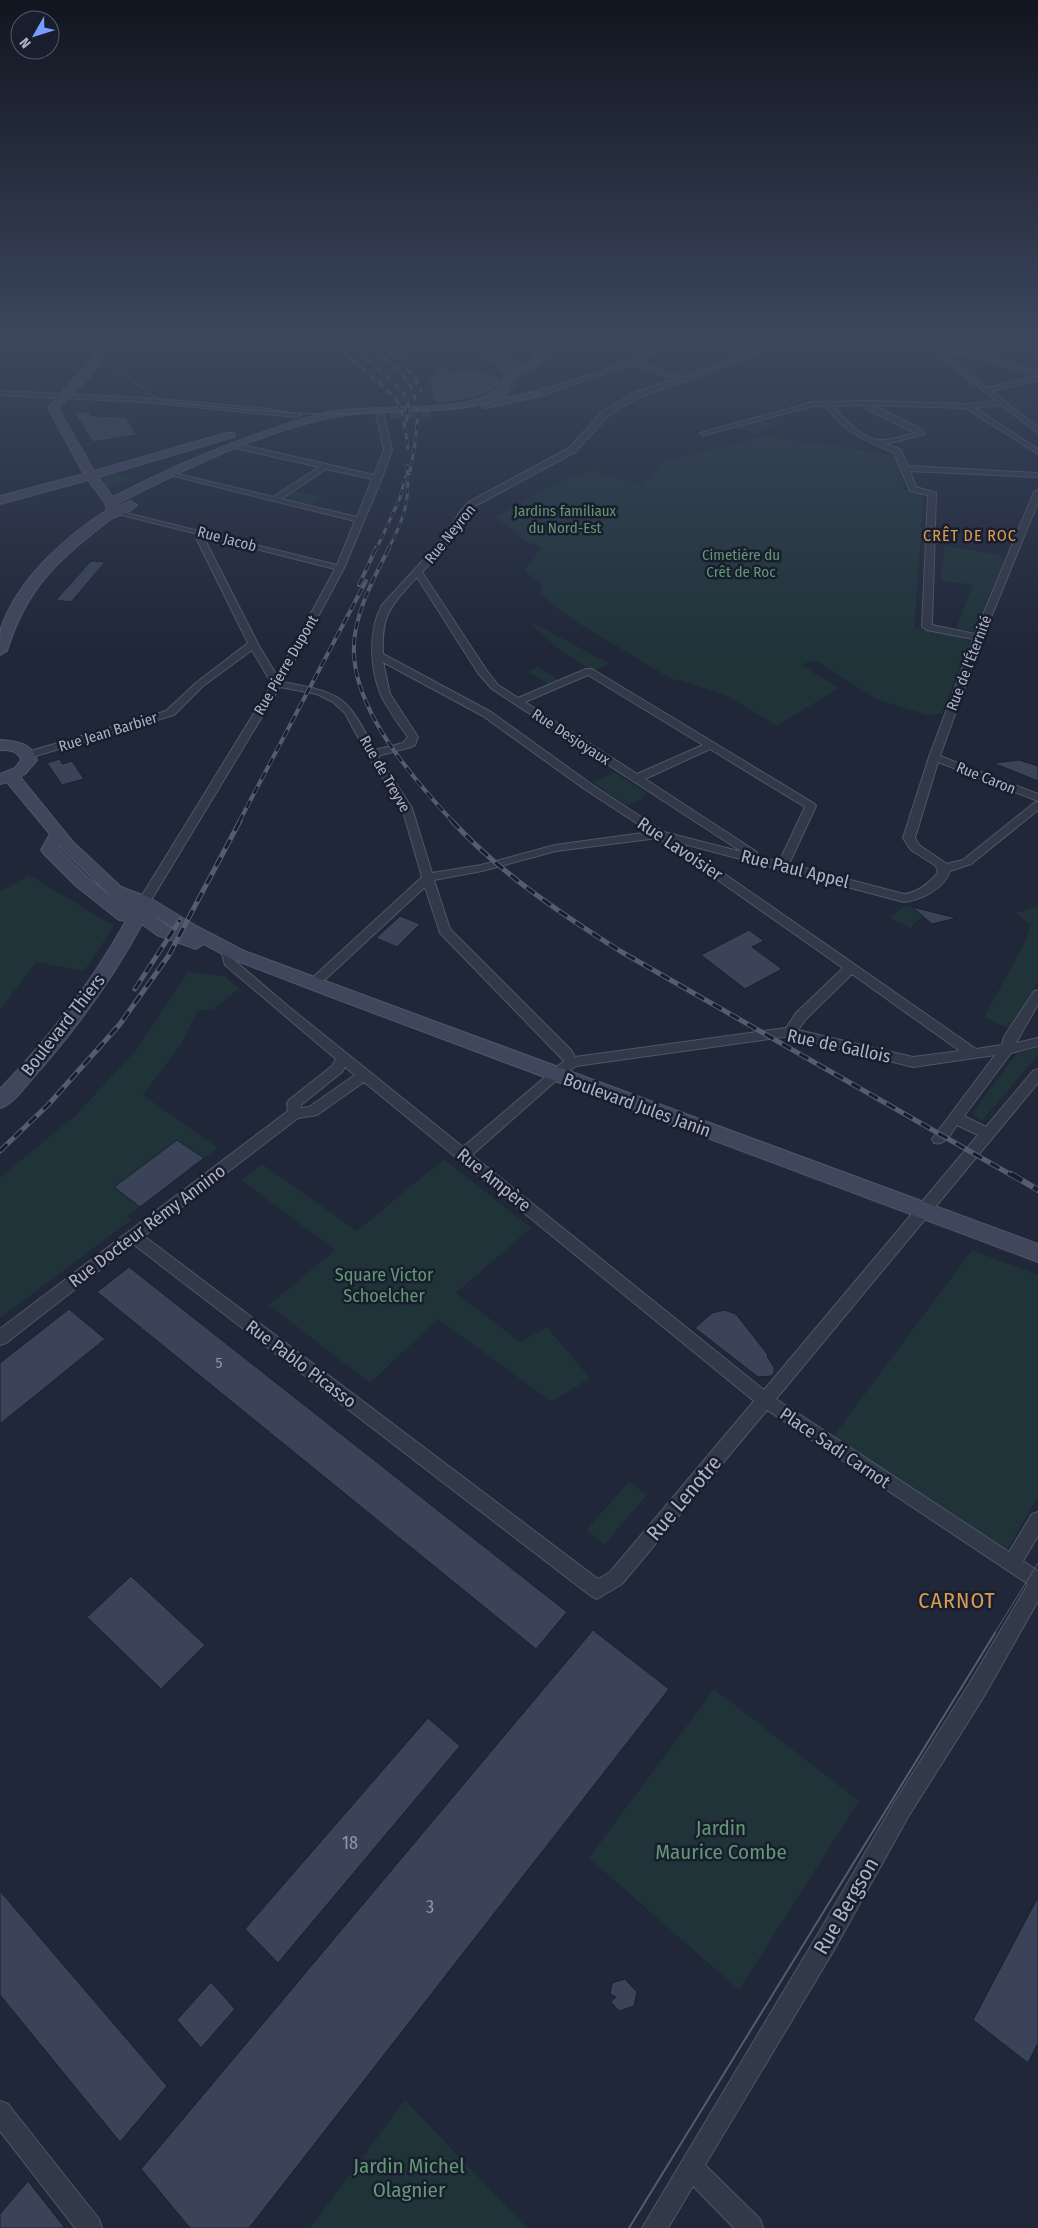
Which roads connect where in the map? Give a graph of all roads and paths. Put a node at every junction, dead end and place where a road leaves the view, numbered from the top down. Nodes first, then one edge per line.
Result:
1 (73, 443) edge
2 (212, 443) edge
3 (240, 443) edge
4 (387, 443) edge
5 (578, 443) edge
6 (878, 443) edge
7 (1024, 443) edge
8 (234, 445) junction
9 (1038, 452) edge
10 (325, 466) junction
11 (905, 468) junction
12 (170, 474) junction
13 (1038, 475) edge
14 (378, 478) junction
15 (94, 481) junction
16 (9, 485) dead end
17 (52, 487) junction
18 (1038, 492) edge
19 (0, 500) edge
20 (274, 500) junction
21 (113, 507) junction
22 (359, 520) junction
23 (204, 533) junction
24 (340, 568) junction
25 (418, 572) junction
26 (978, 637) junction
27 (1, 643) edge
28 (253, 644) junction
29 (379, 656) junction
30 (277, 684) junction
31 (517, 702) junction
32 (0, 745) edge
33 (710, 745) junction
34 (372, 754) junction
35 (28, 755) junction
36 (934, 757) junction
37 (6, 777) edge
38 (636, 779) junction
39 (1038, 798) edge
40 (1038, 805) edge
41 (58, 834) junction
42 (660, 834) junction
43 (764, 861) junction
44 (783, 866) junction
45 (944, 868) junction
46 (429, 877) junction
47 (145, 919) junction
48 (122, 946) junction
49 (233, 954) junction
50 (852, 967) junction
51 (313, 984) junction
52 (1038, 994) edge
53 (790, 1032) junction
54 (1038, 1042) edge
55 (1007, 1049) junction
56 (974, 1054) junction
57 (344, 1058) junction
58 (572, 1062) junction
59 (1038, 1074) edge
60 (364, 1075) junction
61 (554, 1075) junction
62 (0, 1102) edge
63 (295, 1113) junction
64 (956, 1118) junction
65 (988, 1134) junction
66 (938, 1139) dead end
67 (463, 1155) junction
68 (926, 1209) junction
69 (133, 1236) junction
70 (1038, 1253) edge
71 (0, 1338) edge
72 (766, 1401) junction
73 (1038, 1520) edge
74 (1012, 1564) junction
75 (1038, 1583) edge
76 (597, 1590) joint
77 (0, 2112) edge
78 (690, 2168) junction
79 (90, 2228) edge
80 (654, 2228) edge
81 (751, 2228) edge

1 - 15 main road
2 - 15 main road
3 - 8 main road
4 - 14 street, Rue Pierre Dupont
5 - 25 street, Rue Neyron
6 - 11 street
7 - 9 street
8 - 10 street
8 - 12 main road
10 - 14 street
10 - 20 street
11 - 13 street
11 - 26 street
12 - 20 street
12 - 21 main road
14 - 22 street, Rue Pierre Dupont
15 - 17 main road
15 - 21 main road
16 - 17 main road
17 - 19 main road
18 - 26 street, Rue de l'Éternité
20 - 22 street
21 - 23 street, Rue Jacob
21 - 27 main road
22 - 24 street, Rue Pierre Dupont
23 - 24 street, Rue Jacob
23 - 28 street
24 - 30 street, Rue Pierre Dupont
25 - 29 street, Rue Neyron
25 - 31 street, Rue Desjoyaux
26 - 36 street, Rue de l'Éternité
28 - 30 street
28 - 35 street, Rue Jean Barbier
29 - 34 street, Rue Neyron
29 - 42 street, Rue Lavoisier
30 - 34 street, Rue de Treyve
30 - 47 street, Rue Pierre Dupont
31 - 33 street
31 - 38 street, Rue Desjoyaux
32 - 35 main road
33 - 38 street
33 - 44 street
34 - 46 street, Rue de Treyve
35 - 37 main road
36 - 39 street, Rue Caron
36 - 45 street, Rue de l'Éternité
37 - 41 main road, Boulevard Jules Janin
38 - 43 street, Rue Desjoyaux
40 - 45 street
41 - 47 main road, Boulevard Jules Janin
41 - 47 main road
42 - 43 street, Rue Paul Appel
42 - 46 street
42 - 50 street, Rue Lavoisier
43 - 44 street, Rue Paul Appel
44 - 45 street, Rue Paul Appel
46 - 51 street
46 - 58 street, Rue de Treyve
47 - 48 main road, Boulevard Thiers
47 - 48 main road
47 - 49 main road, Boulevard Jules Janin
47 - 49 main road, Boulevard Jules Janin
48 - 62 main road, Boulevard Thiers
49 - 51 main road, Boulevard Jules Janin
49 - 57 street, Rue Ampère
50 - 53 street
50 - 56 street, Rue Lavoisier
51 - 61 main road, Boulevard Jules Janin
52 - 55 street
53 - 56 street, Rue de Gallois
53 - 58 street, Rue de Gallois
54 - 55 street, Rue de Gallois
55 - 56 street, Rue de Gallois
55 - 64 street
57 - 60 street, Rue Ampère
57 - 63 street, Rue Docteur Rémy Annino
58 - 61 street, Rue de Gallois
59 - 65 street, Place Sadi Carnot
60 - 63 street, Rue Docteur Rémy Annino
60 - 67 street, Rue Ampère
61 - 67 street, Rue de Gallois
61 - 68 main road, Boulevard Jules Janin
63 - 69 street, Rue Docteur Rémy Annino
64 - 65 street
64 - 66 street
65 - 68 street, Place Sadi Carnot
67 - 72 street, Rue Ampère
68 - 70 main road, Boulevard Jules Janin
68 - 72 street, Place Sadi Carnot
69 - 71 street, Rue Docteur Rémy Annino
69 - 76 street, Rue Pablo Picasso
72 - 74 street, Place Sadi Carnot
72 - 76 street, Rue Lenotre
73 - 74 street
74 - 75 street, Place Sadi Carnot
75 - 78 street, Rue Bergson
77 - 79 street
78 - 80 street, Rue Bergson
78 - 81 street

